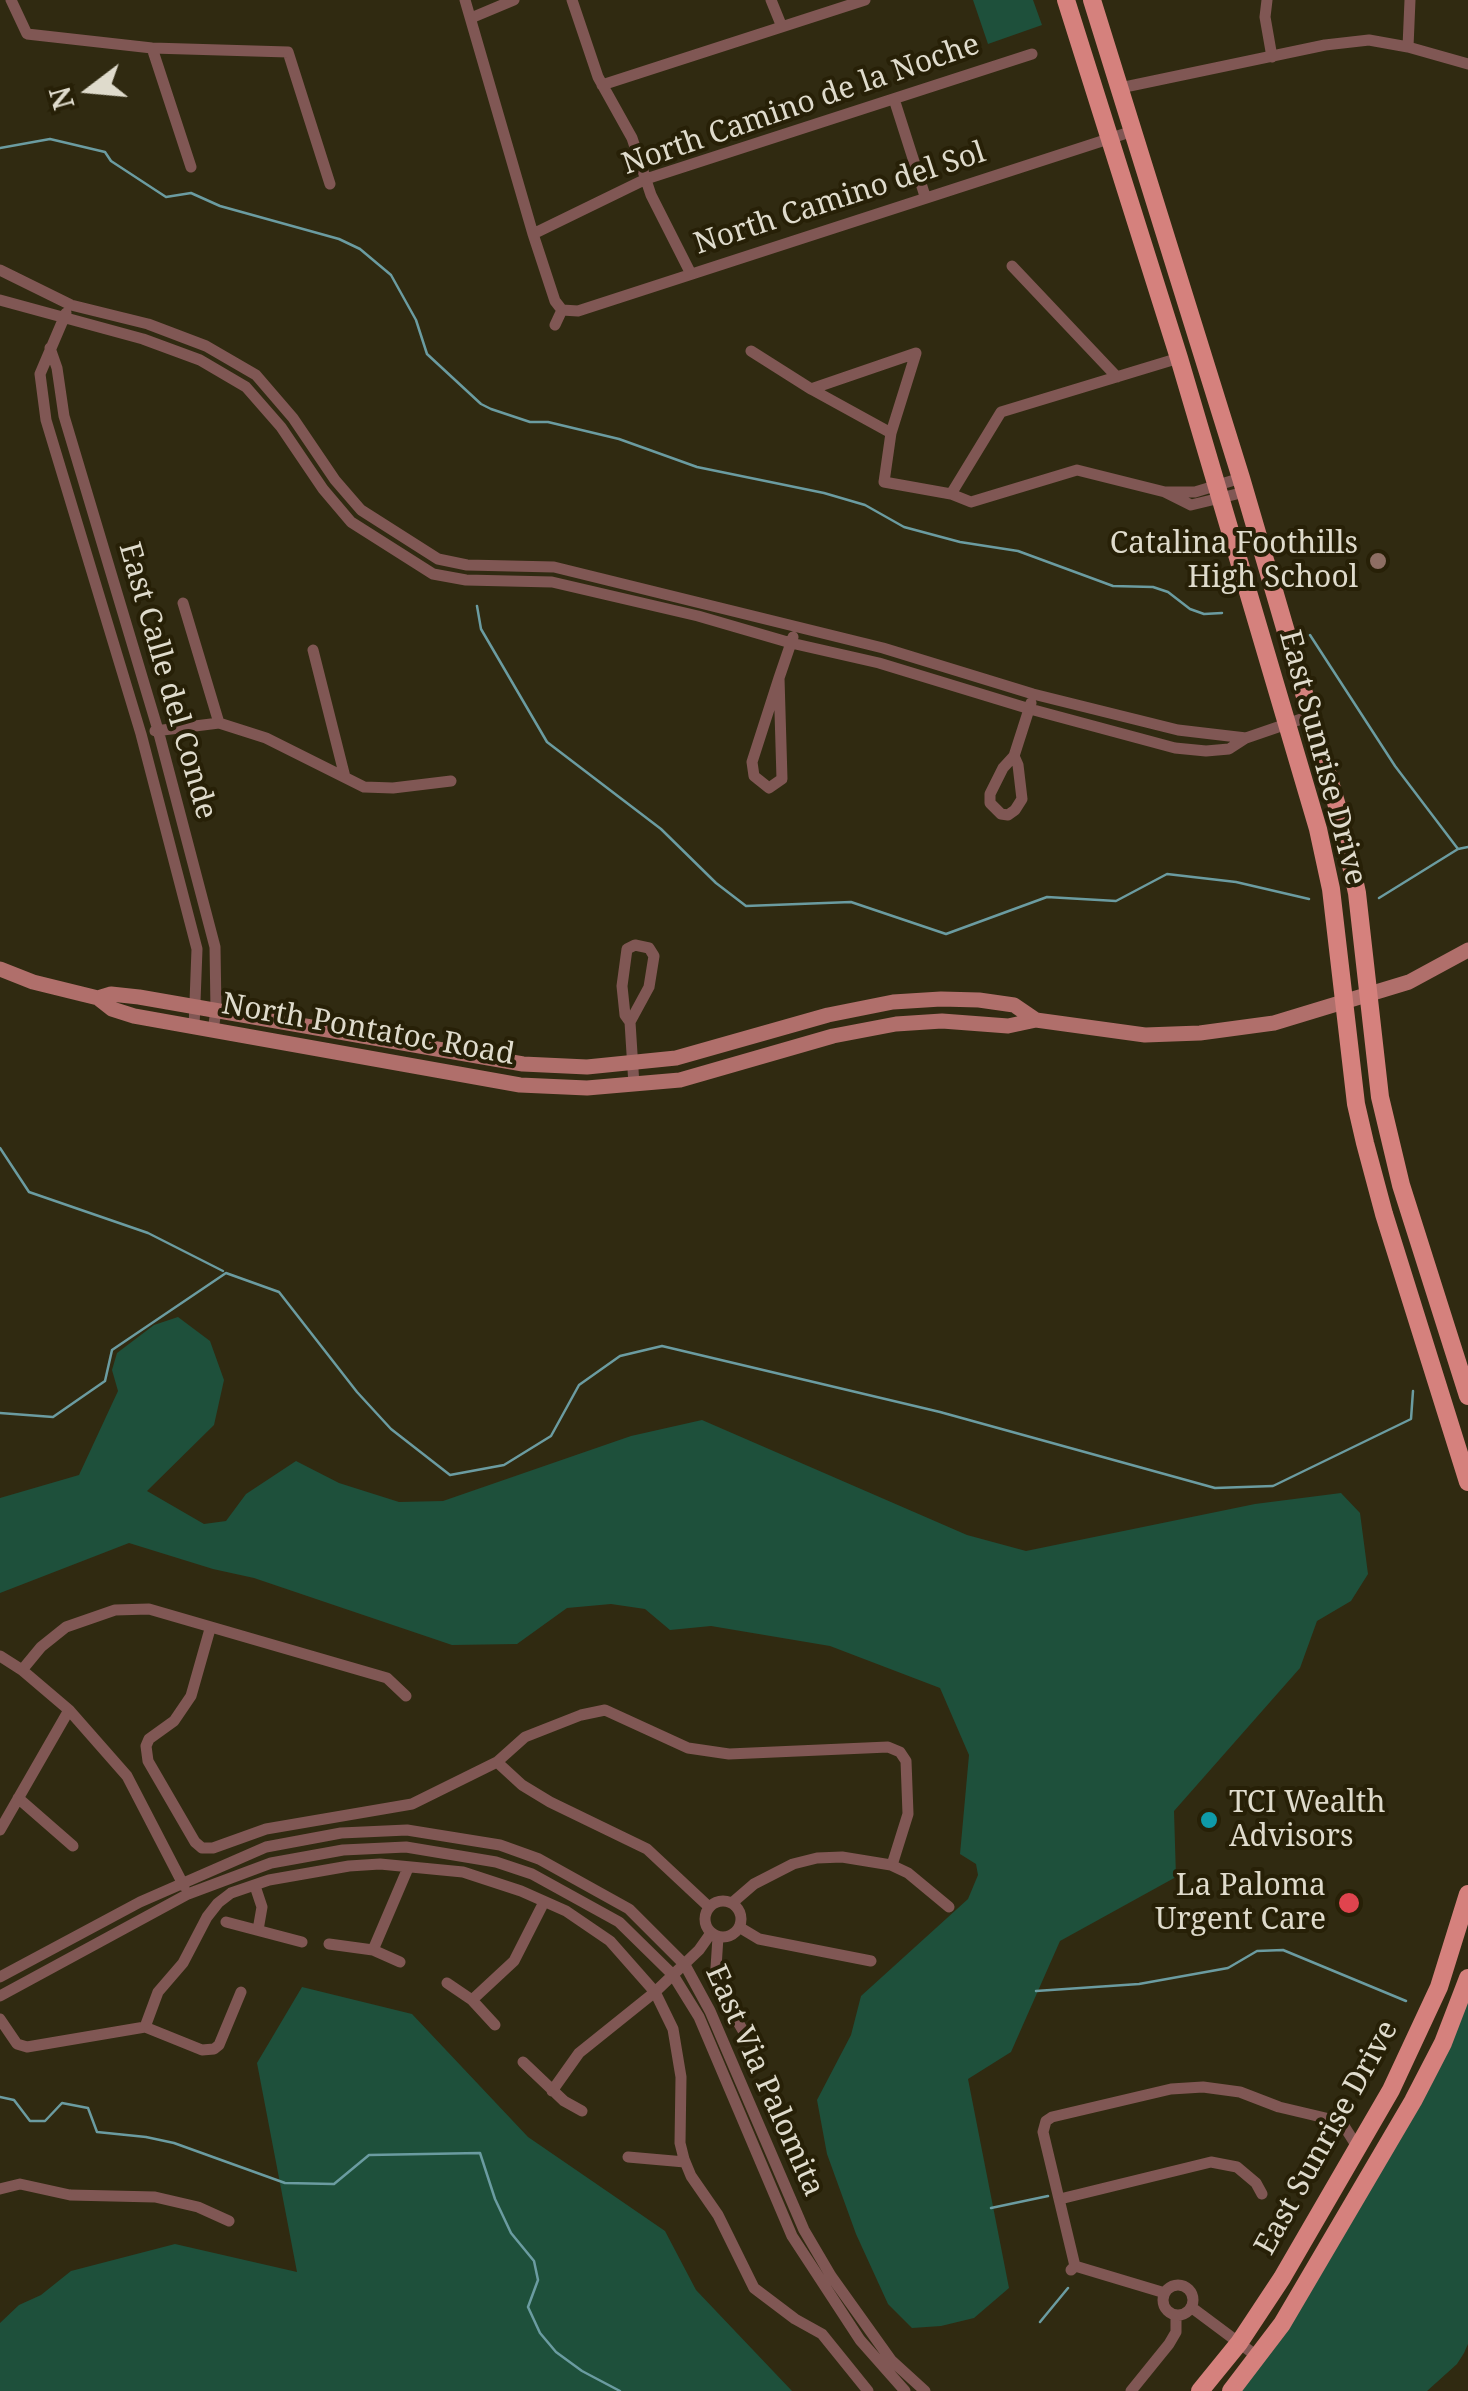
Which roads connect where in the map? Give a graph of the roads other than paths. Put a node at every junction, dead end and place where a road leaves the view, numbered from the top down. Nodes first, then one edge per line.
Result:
1 (11, 0) edge
2 (465, 0) edge
3 (514, 0) edge
4 (572, 0) edge
5 (771, 0) edge
6 (865, 0) edge
7 (1066, 0) edge
8 (1092, 0) edge
9 (1267, 0) edge
10 (1410, 0) edge
11 (471, 18) junction
12 (782, 27) junction
13 (1408, 47) junction
14 (152, 48) junction
15 (1032, 54) dead end
16 (1272, 57) junction
17 (1468, 64) edge
18 (602, 85) junction
19 (1120, 88) junction
20 (894, 100) junction
21 (1133, 130) junction
22 (1108, 138) junction
23 (191, 167) dead end
24 (646, 180) junction
25 (330, 184) dead end
26 (925, 196) junction
27 (534, 234) junction
28 (1012, 266) dead end
29 (0, 270) edge
30 (691, 274) junction
31 (0, 300) edge
32 (70, 305) junction
33 (562, 310) junction
34 (62, 319) junction
35 (555, 325) dead end
36 (50, 348) junction
37 (751, 351) dead end
38 (1179, 358) junction
39 (1117, 377) junction
40 (811, 388) junction
41 (891, 433) junction
42 (1243, 485) junction
43 (1219, 492) junction
44 (951, 494) junction
45 (102, 549) junction
46 (86, 554) junction
47 (184, 603) dead end
48 (796, 629) junction
49 (791, 643) junction
50 (312, 650) dead end
51 (779, 678) junction
52 (1033, 694) junction
53 (1030, 709) junction
54 (1310, 716) junction
55 (219, 723) junction
56 (1288, 724) junction
57 (158, 730) junction
58 (141, 734) junction
59 (1246, 738) junction
60 (1014, 756) junction
61 (345, 777) junction
62 (451, 781) dead end
63 (1468, 950) edge
64 (0, 970) edge
65 (1369, 994) junction
66 (98, 998) junction
67 (1343, 1002) junction
68 (197, 1007) junction
69 (216, 1010) junction
70 (1036, 1020) junction
71 (630, 1022) junction
72 (194, 1028) junction
73 (213, 1031) junction
74 (634, 1064) junction
75 (634, 1085) junction
76 (1468, 1396) edge
77 (1468, 1482) edge
78 (210, 1629) junction
79 (0, 1656) edge
80 (22, 1670) junction
81 (406, 1696) dead end
82 (69, 1710) junction
83 (497, 1762) junction
84 (18, 1798) junction
85 (0, 1830) edge
86 (73, 1846) dead end
87 (892, 1866) junction
88 (408, 1868) junction
89 (255, 1886) junction
90 (185, 1888) junction
91 (1468, 1894) edge
92 (544, 1902) junction
93 (732, 1903) junction
94 (709, 1907) junction
95 (949, 1907) dead end
96 (226, 1922) dead end
97 (739, 1927) junction
98 (258, 1930) junction
99 (714, 1935) junction
100 (302, 1942) dead end
101 (328, 1944) dead end
102 (372, 1950) junction
103 (871, 1961) dead end
104 (400, 1962) dead end
105 (685, 1964) junction
106 (673, 1975) junction
107 (0, 1976) edge
108 (1468, 1978) edge
109 (447, 1983) dead end
110 (241, 1992) dead end
111 (655, 1992) junction
112 (0, 1996) edge
113 (472, 2000) junction
114 (0, 2019) edge
115 (495, 2024) dead end
116 (145, 2027) junction
117 (746, 2034) dead end
118 (523, 2062) dead end
119 (552, 2090) junction
120 (1391, 2090) junction
121 (1413, 2101) junction
122 (582, 2111) dead end
123 (1358, 2148) junction
124 (628, 2157) dead end
125 (685, 2162) junction
126 (0, 2189) edge
127 (1262, 2194) dead end
128 (1060, 2199) junction
129 (229, 2221) dead end
130 (1165, 2292) junction
131 (1191, 2307) junction
132 (1176, 2314) junction
133 (1238, 2342) junction
134 (1258, 2356) junction
135 (868, 2391) edge
136 (906, 2391) edge
137 (925, 2391) edge
138 (1131, 2391) edge
139 (1200, 2391) edge
140 (1232, 2391) edge

1 - 14 street
2 - 11 street
3 - 11 street
4 - 18 street
5 - 12 street
6 - 12 street
7 - 22 main road, East Sunrise Drive
8 - 19 main road, East Sunrise Drive
9 - 16 street
10 - 13 street
11 - 27 street
12 - 18 street
13 - 16 street
13 - 17 street
14 - 23 street
14 - 25 street
15 - 20 street, North Camino de la Noche
16 - 19 street
18 - 24 street
19 - 21 main road, East Sunrise Drive
20 - 24 street, North Camino de la Noche
20 - 26 street
21 - 22 street, North Camino del Sol
21 - 42 main road, East Sunrise Drive
22 - 26 street, North Camino del Sol
22 - 38 main road, East Sunrise Drive
24 - 27 street, North Camino de la Noche
24 - 30 street
26 - 30 street, North Camino del Sol
27 - 33 street
28 - 39 street
29 - 32 street
30 - 33 street, North Camino del Sol
31 - 34 street
32 - 34 street, East Calle del Conde
32 - 48 street
33 - 35 street
34 - 36 street, East Calle del Conde
34 - 49 street
36 - 45 street, East Calle del Conde
36 - 46 street, East Calle del Conde
37 - 40 street
38 - 39 street
38 - 43 main road, East Sunrise Drive
39 - 44 street
40 - 41 street
40 - 41 street
41 - 44 street
42 - 43 street
42 - 54 main road, East Sunrise Drive
43 - 44 street
43 - 56 main road, East Sunrise Drive
45 - 46 street
45 - 57 street, East Calle del Conde
46 - 58 street, East Calle del Conde
47 - 55 street
48 - 49 street
48 - 52 street
49 - 51 street
49 - 53 street
50 - 61 street
51 - 51 street
52 - 53 street
52 - 59 street
53 - 59 street
53 - 60 street
54 - 56 street
54 - 65 main road, East Sunrise Drive
55 - 57 street
55 - 61 street
56 - 59 street
56 - 67 main road, East Sunrise Drive
57 - 58 street
57 - 69 street, East Calle del Conde
58 - 68 street, East Calle del Conde
60 - 60 street
61 - 62 street
63 - 65 street, North Pontatoc Road
64 - 66 street, North Pontatoc Road
65 - 67 street, North Pontatoc Road
65 - 76 main road, East Sunrise Drive
66 - 68 street, North Pontatoc Road
66 - 72 street, North Pontatoc Road
67 - 70 street, North Pontatoc Road
67 - 77 main road, East Sunrise Drive
68 - 69 street, North Pontatoc Road
68 - 72 street, East Calle del Conde
69 - 73 street, East Calle del Conde
69 - 74 street, North Pontatoc Road
70 - 74 street, North Pontatoc Road
70 - 75 street, North Pontatoc Road
71 - 71 street
71 - 74 street
72 - 73 street, North Pontatoc Road
73 - 75 street, North Pontatoc Road
74 - 75 street
78 - 80 street
78 - 81 street
78 - 83 street
79 - 80 street
80 - 82 street
82 - 84 street
82 - 90 street
83 - 87 street
83 - 94 street
84 - 85 street
84 - 86 street
87 - 93 street
87 - 95 street
88 - 89 street
88 - 92 street
88 - 102 street
89 - 98 street
89 - 116 street
90 - 105 street, East Via Palomita
90 - 106 street, East Via Palomita
90 - 107 street, East Via Palomita
90 - 112 street, East Via Palomita
91 - 120 main road, East Sunrise Drive
92 - 111 street
92 - 113 street
93 - 94 street
93 - 97 street
94 - 99 street
96 - 98 street
97 - 99 street
97 - 103 street
98 - 100 street
99 - 105 street
99 - 117 street
101 - 102 street
102 - 104 street
105 - 106 street
105 - 137 street, East Via Palomita
106 - 111 street
106 - 136 street, East Via Palomita
108 - 121 main road, East Sunrise Drive
109 - 113 street
110 - 116 street
111 - 119 street
111 - 125 street
113 - 115 street
114 - 116 street
118 - 119 street
119 - 122 street
120 - 121 main road
120 - 123 main road, East Sunrise Drive
121 - 134 main road, East Sunrise Drive
123 - 128 street
123 - 133 main road, East Sunrise Drive
124 - 125 street
125 - 135 street
126 - 129 street
127 - 128 street
128 - 130 street
130 - 131 street
130 - 132 street
131 - 132 street
131 - 133 street
132 - 138 street
133 - 134 street
133 - 139 main road, East Sunrise Drive
134 - 140 main road, East Sunrise Drive

